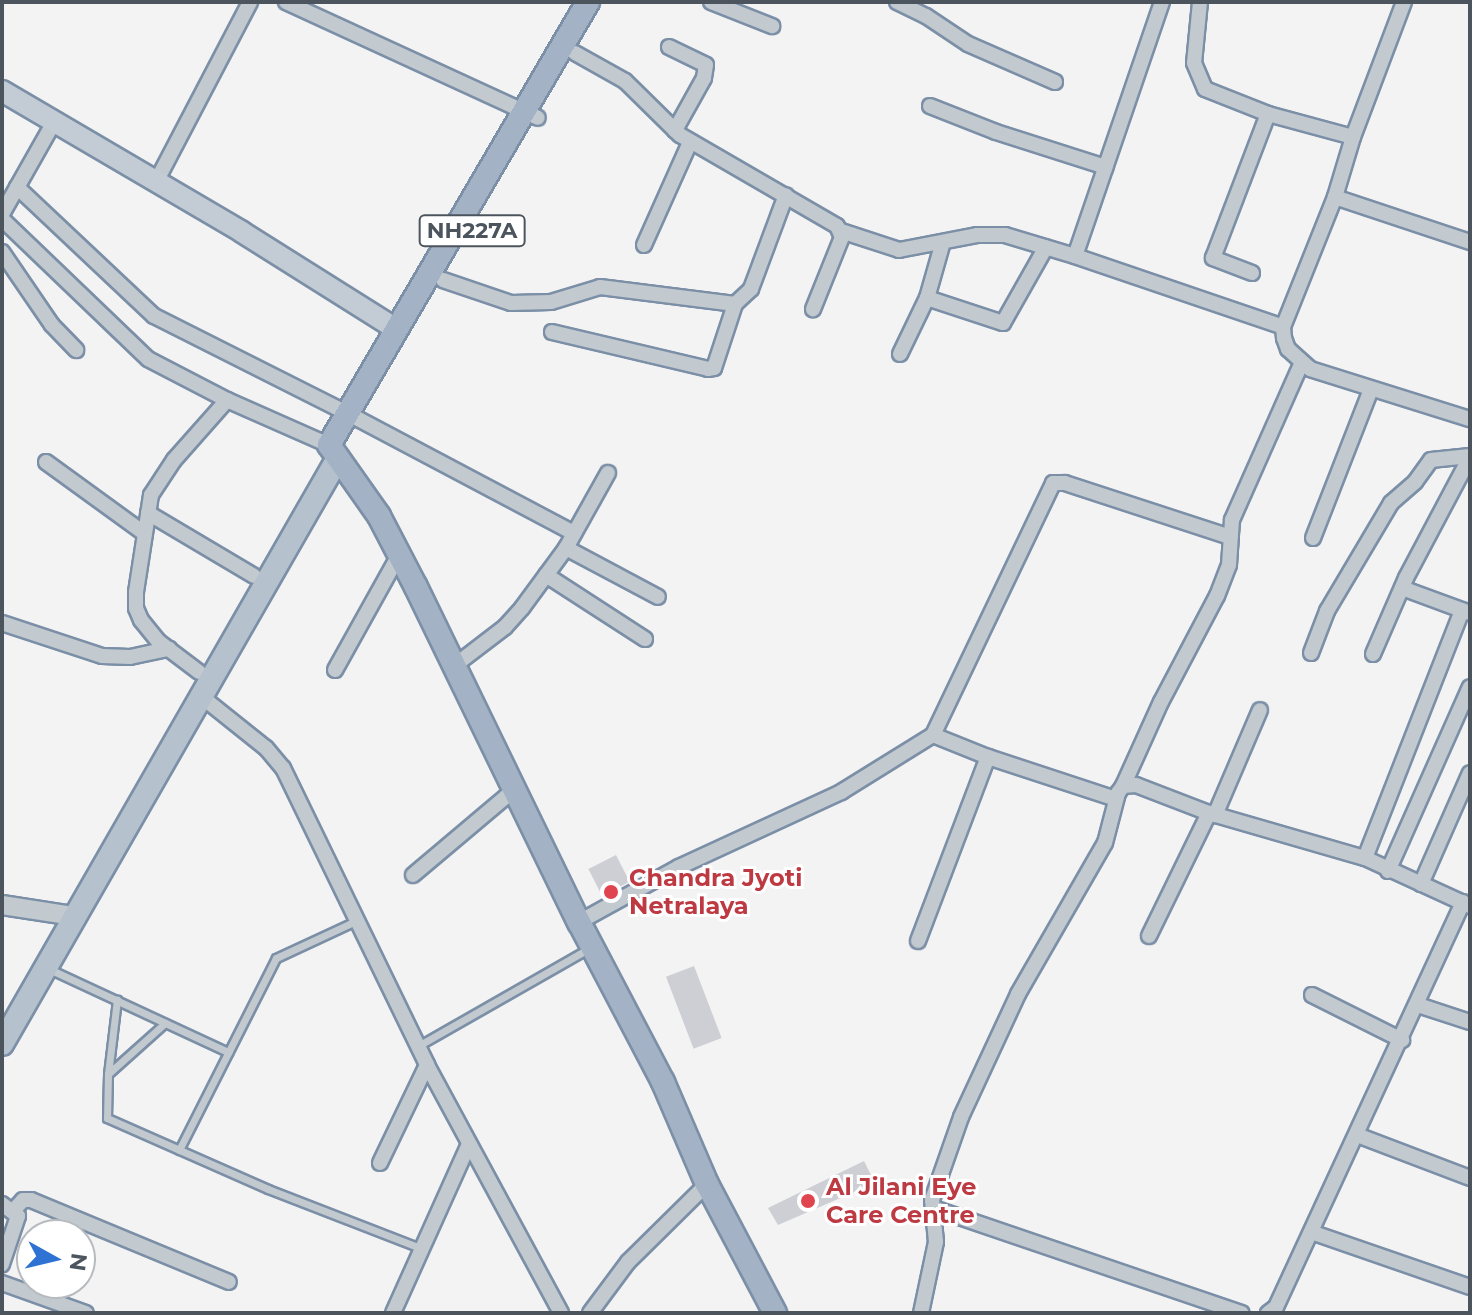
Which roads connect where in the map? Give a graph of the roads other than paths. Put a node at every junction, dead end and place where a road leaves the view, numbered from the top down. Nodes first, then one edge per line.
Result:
1 (250, 2) edge
2 (286, 2) edge
3 (588, 2) edge
4 (604, 2) edge
5 (711, 2) edge
6 (897, 2) edge
7 (1162, 2) edge
8 (1200, 2) edge
9 (1404, 2) edge
10 (772, 26) dead end
11 (669, 47) dead end
12 (575, 53) junction
13 (1055, 82) dead end
14 (2, 91) edge
15 (930, 106) dead end
16 (1268, 114) junction
17 (532, 115) junction
18 (54, 122) junction
19 (675, 130) junction
20 (1353, 137) junction
21 (690, 142) junction
22 (1106, 167) junction
23 (156, 182) junction
24 (17, 187) junction
25 (786, 195) junction
26 (1335, 197) junction
27 (2, 219) edge
28 (841, 231) junction
29 (943, 242) junction
30 (1470, 242) edge
31 (644, 245) dead end
32 (1046, 247) junction
33 (2, 252) edge
34 (1075, 256) junction
35 (1252, 273) dead end
36 (443, 280) junction
37 (927, 298) junction
38 (735, 304) junction
39 (813, 309) dead end
40 (1283, 327) junction
41 (396, 329) junction
42 (552, 332) dead end
43 (76, 350) dead end
44 (900, 354) dead end
45 (1301, 364) junction
46 (1371, 389) junction
47 (227, 400) junction
48 (354, 416) junction
49 (1470, 419) edge
50 (334, 452) junction
51 (1470, 456) edge
52 (46, 462) dead end
53 (608, 473) dead end
54 (148, 513) junction
55 (574, 533) junction
56 (145, 534) junction
57 (1230, 537) junction
58 (1313, 538) dead end
59 (566, 548) junction
60 (399, 555) junction
61 (546, 575) junction
62 (254, 576) junction
63 (1402, 588) junction
64 (658, 597) dead end
65 (1466, 612) edge
66 (2, 623) edge
67 (645, 639) dead end
68 (169, 649) junction
69 (1311, 653) dead end
70 (1373, 654) dead end
71 (454, 666) junction
72 (335, 670) dead end
73 (199, 672) junction
74 (1470, 687) edge
75 (202, 697) junction
76 (1260, 710) dead end
77 (933, 735) junction
78 (988, 757) junction
79 (1470, 773) edge
80 (514, 790) junction
81 (1120, 792) junction
82 (1212, 814) junction
83 (1365, 858) junction
84 (1388, 871) junction
85 (413, 875) dead end
86 (1421, 884) junction
87 (1466, 904) edge
88 (2, 905) edge
89 (67, 915) junction
90 (358, 920) junction
91 (579, 922) junction
92 (1149, 936) dead end
93 (918, 941) dead end
94 (592, 947) junction
95 (45, 967) junction
96 (1312, 995) dead end
97 (117, 1000) junction
98 (1418, 1005) junction
99 (2, 1014) edge
100 (1470, 1022) edge
101 (165, 1023) junction
102 (1402, 1040) junction
103 (2, 1044) edge
104 (418, 1046) junction
105 (228, 1052) junction
106 (427, 1065) junction
107 (108, 1074) junction
108 (1357, 1135) junction
109 (469, 1144) junction
110 (179, 1150) junction
111 (380, 1163) dead end
112 (1470, 1178) edge
113 (707, 1184) junction
114 (8, 1207) edge
115 (933, 1208) junction
116 (1311, 1232) junction
117 (423, 1249) junction
118 (2, 1264) edge
119 (229, 1282) dead end
120 (2, 1283) edge
121 (1470, 1287) edge
122 (86, 1313) edge
123 (393, 1313) edge
124 (561, 1313) edge
125 (590, 1313) edge
126 (775, 1313) edge
127 (921, 1313) edge
128 (1242, 1313) edge
129 (1268, 1313) edge

1 - 23 street
2 - 17 street
3 - 17 highway, NH227A
4 - 12 highway, NH227A
5 - 10 street
6 - 13 street
7 - 22 street
8 - 16 street
9 - 20 street
11 - 19 street
12 - 17 highway, NH227A
12 - 19 street
14 - 18 main road
15 - 22 street
16 - 20 street
16 - 35 street
17 - 36 highway, NH227A
17 - 41 highway, NH227A
18 - 23 main road
18 - 24 street
19 - 21 street
20 - 26 street
21 - 25 street
21 - 31 street
22 - 34 street
23 - 41 main road
24 - 27 street
24 - 48 street
25 - 28 street
25 - 38 street
26 - 30 street
26 - 40 street
27 - 47 street
28 - 29 street
28 - 39 street
29 - 32 street
29 - 37 street
32 - 34 street
32 - 37 street
33 - 43 street
34 - 40 street
36 - 38 street
36 - 48 highway, NH227A
37 - 44 street
38 - 42 street
40 - 45 street
41 - 48 highway, NH227A
45 - 46 street
45 - 57 street
46 - 49 street
46 - 58 street
47 - 50 street
47 - 54 street
48 - 50 highway, NH227A
48 - 55 street
50 - 60 highway
50 - 62 main road
50 - 75 main road
51 - 63 street
51 - 69 street
52 - 56 street
53 - 55 street
54 - 56 street
54 - 62 street
55 - 59 street
56 - 68 street
57 - 77 street
57 - 81 street
59 - 61 street
59 - 64 street
60 - 71 highway
60 - 72 street
61 - 67 street
61 - 71 street
62 - 73 main road
63 - 65 street
63 - 70 street
65 - 83 street
66 - 68 street
68 - 73 street
71 - 80 highway
73 - 89 main road
74 - 84 street
75 - 89 main road
75 - 90 street
76 - 82 street
77 - 78 street
77 - 91 street
78 - 81 street
78 - 93 street
79 - 86 street
80 - 85 street
80 - 91 highway
81 - 82 street
81 - 115 street
82 - 83 street
82 - 92 street
83 - 84 street
84 - 86 street
86 - 87 street
87 - 98 street
88 - 89 street
89 - 95 main road
89 - 99 main road
90 - 104 street
90 - 105 lane
91 - 94 highway
94 - 104 lane
94 - 113 highway
95 - 97 lane
95 - 103 main road
96 - 102 street
97 - 101 lane
97 - 107 lane
98 - 100 street
98 - 102 street
101 - 105 lane
101 - 107 lane
102 - 108 street
104 - 106 street
105 - 110 lane
106 - 109 street
106 - 111 street
107 - 110 lane
108 - 112 street
108 - 116 street
109 - 117 street
109 - 124 street
110 - 117 lane
113 - 125 street
113 - 126 highway
114 - 118 street
114 - 119 street
115 - 127 street
115 - 128 street
116 - 121 street
116 - 129 street
117 - 123 street
120 - 122 street

